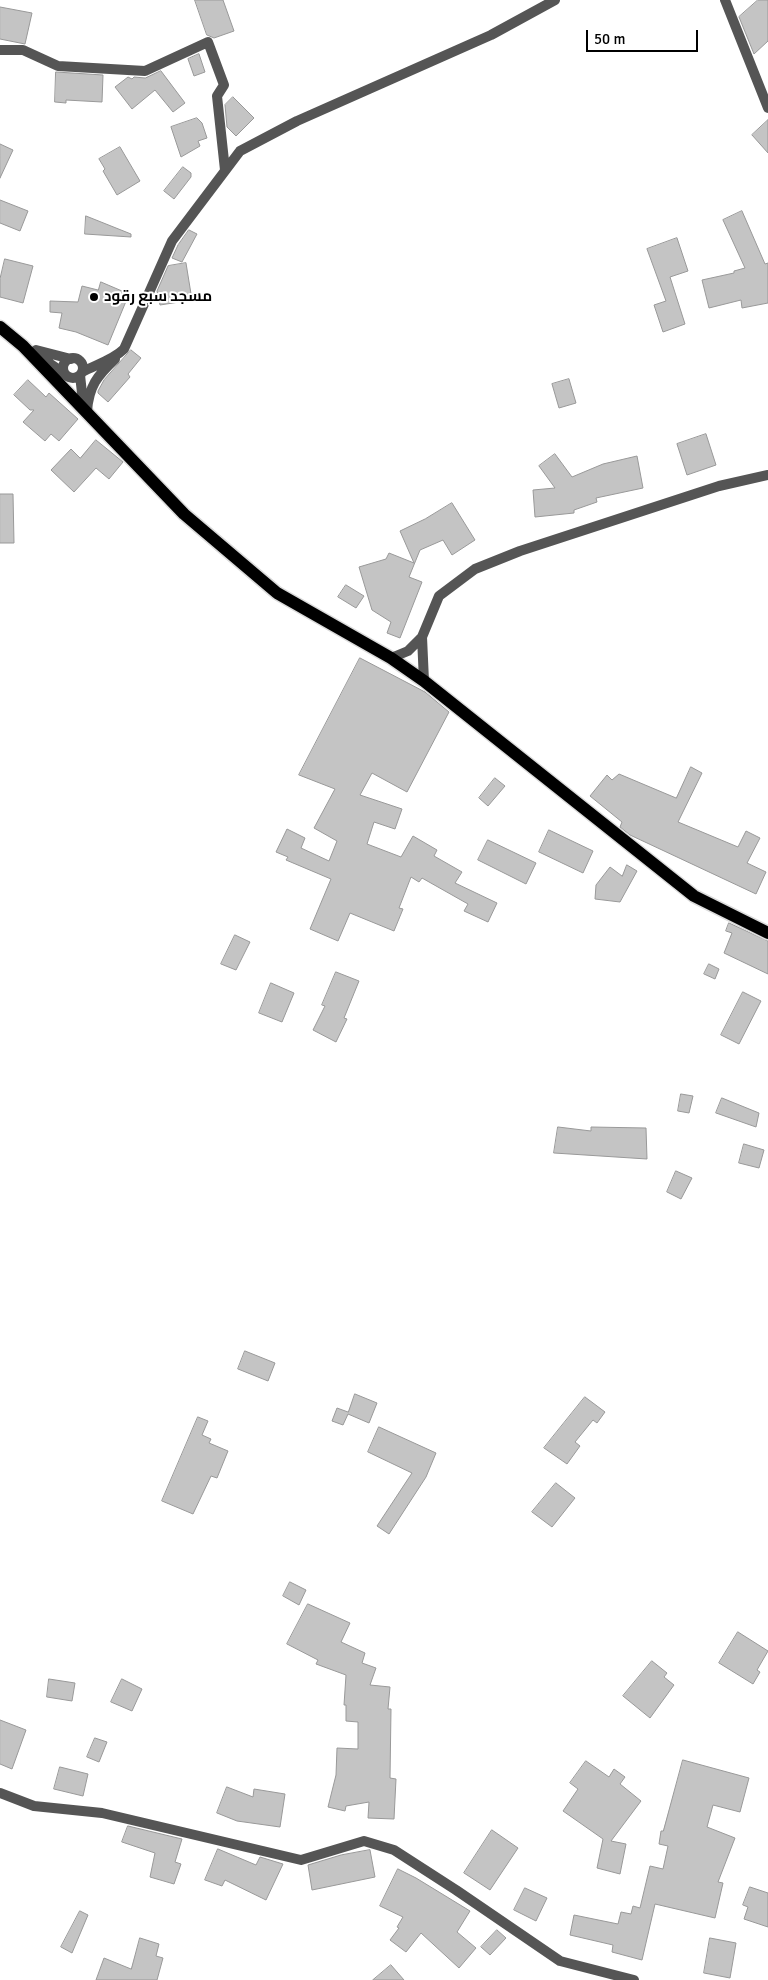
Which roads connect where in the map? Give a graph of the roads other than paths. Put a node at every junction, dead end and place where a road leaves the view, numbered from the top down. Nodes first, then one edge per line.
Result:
1 (555, 0) edge
2 (725, 0) edge
3 (0, 50) edge
4 (768, 108) edge
5 (225, 170) junction
6 (0, 327) edge
7 (23, 346) junction
8 (117, 356) junction
9 (75, 360) junction
10 (106, 360) junction
11 (65, 374) junction
12 (80, 374) junction
13 (87, 411) junction
14 (768, 475) edge
15 (422, 637) junction
16 (391, 658) junction
17 (424, 681) junction
18 (768, 933) edge
19 (0, 1793) edge
20 (634, 1980) edge

1 - 5 street
2 - 4 street
3 - 5 street
5 - 8 street
6 - 7 main road
7 - 9 street
7 - 11 street
7 - 13 main road
8 - 10 street
8 - 13 street
9 - 10 street
9 - 11 street
9 - 12 street
10 - 12 street
11 - 12 street
12 - 13 street
13 - 16 main road
14 - 15 street
15 - 16 street
15 - 17 street
16 - 17 main road
17 - 18 main road
19 - 20 street

